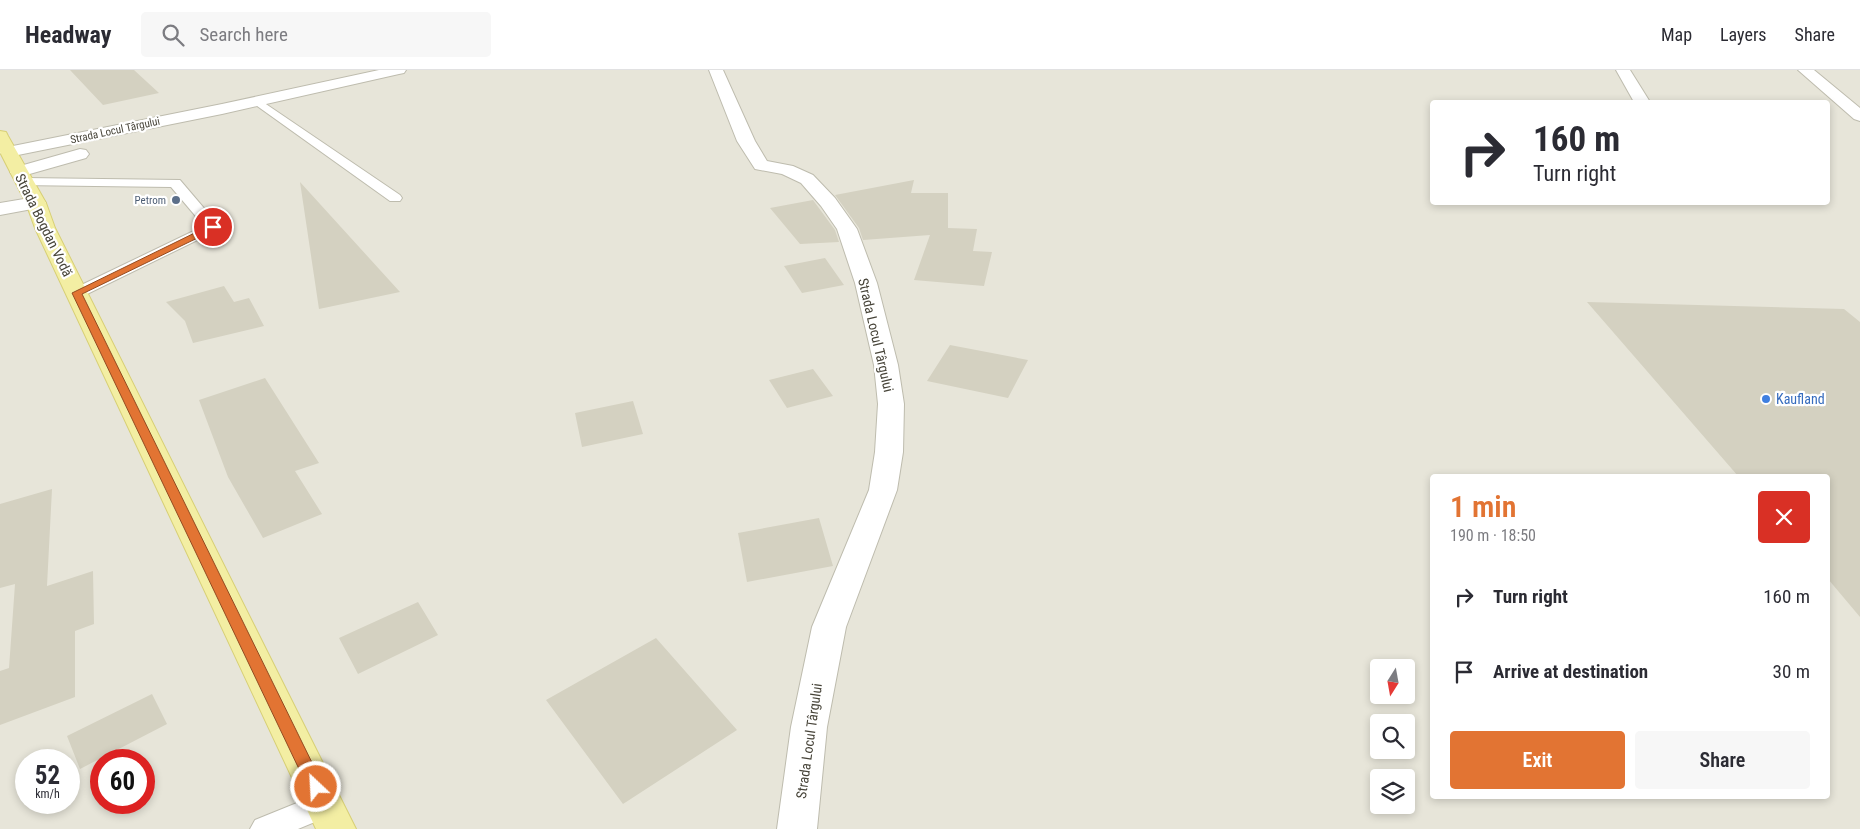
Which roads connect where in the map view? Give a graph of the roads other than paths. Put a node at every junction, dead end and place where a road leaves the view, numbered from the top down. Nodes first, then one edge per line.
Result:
1 (399, 70) edge
2 (716, 70) edge
3 (1623, 70) edge
4 (1805, 70) edge
5 (1641, 100) edge
6 (257, 101) junction
7 (1860, 116) edge
8 (17, 169) edge
9 (395, 198) dead end
10 (0, 210) edge
11 (77, 293) junction
12 (330, 817) edge
13 (265, 829) edge
14 (798, 829) edge

1 - 6 street, Strada Locul Târgului
2 - 14 street, Strada Locul Târgului
3 - 5 street
4 - 7 street
6 - 8 street, Strada Locul Târgului
6 - 9 lane
8 - 10 street, Strada Locul Târgului
8 - 11 main road, Strada Bogdan Vodă
8 - 11 lane
11 - 12 main road, Strada Bogdan Vodă
12 - 13 lane

